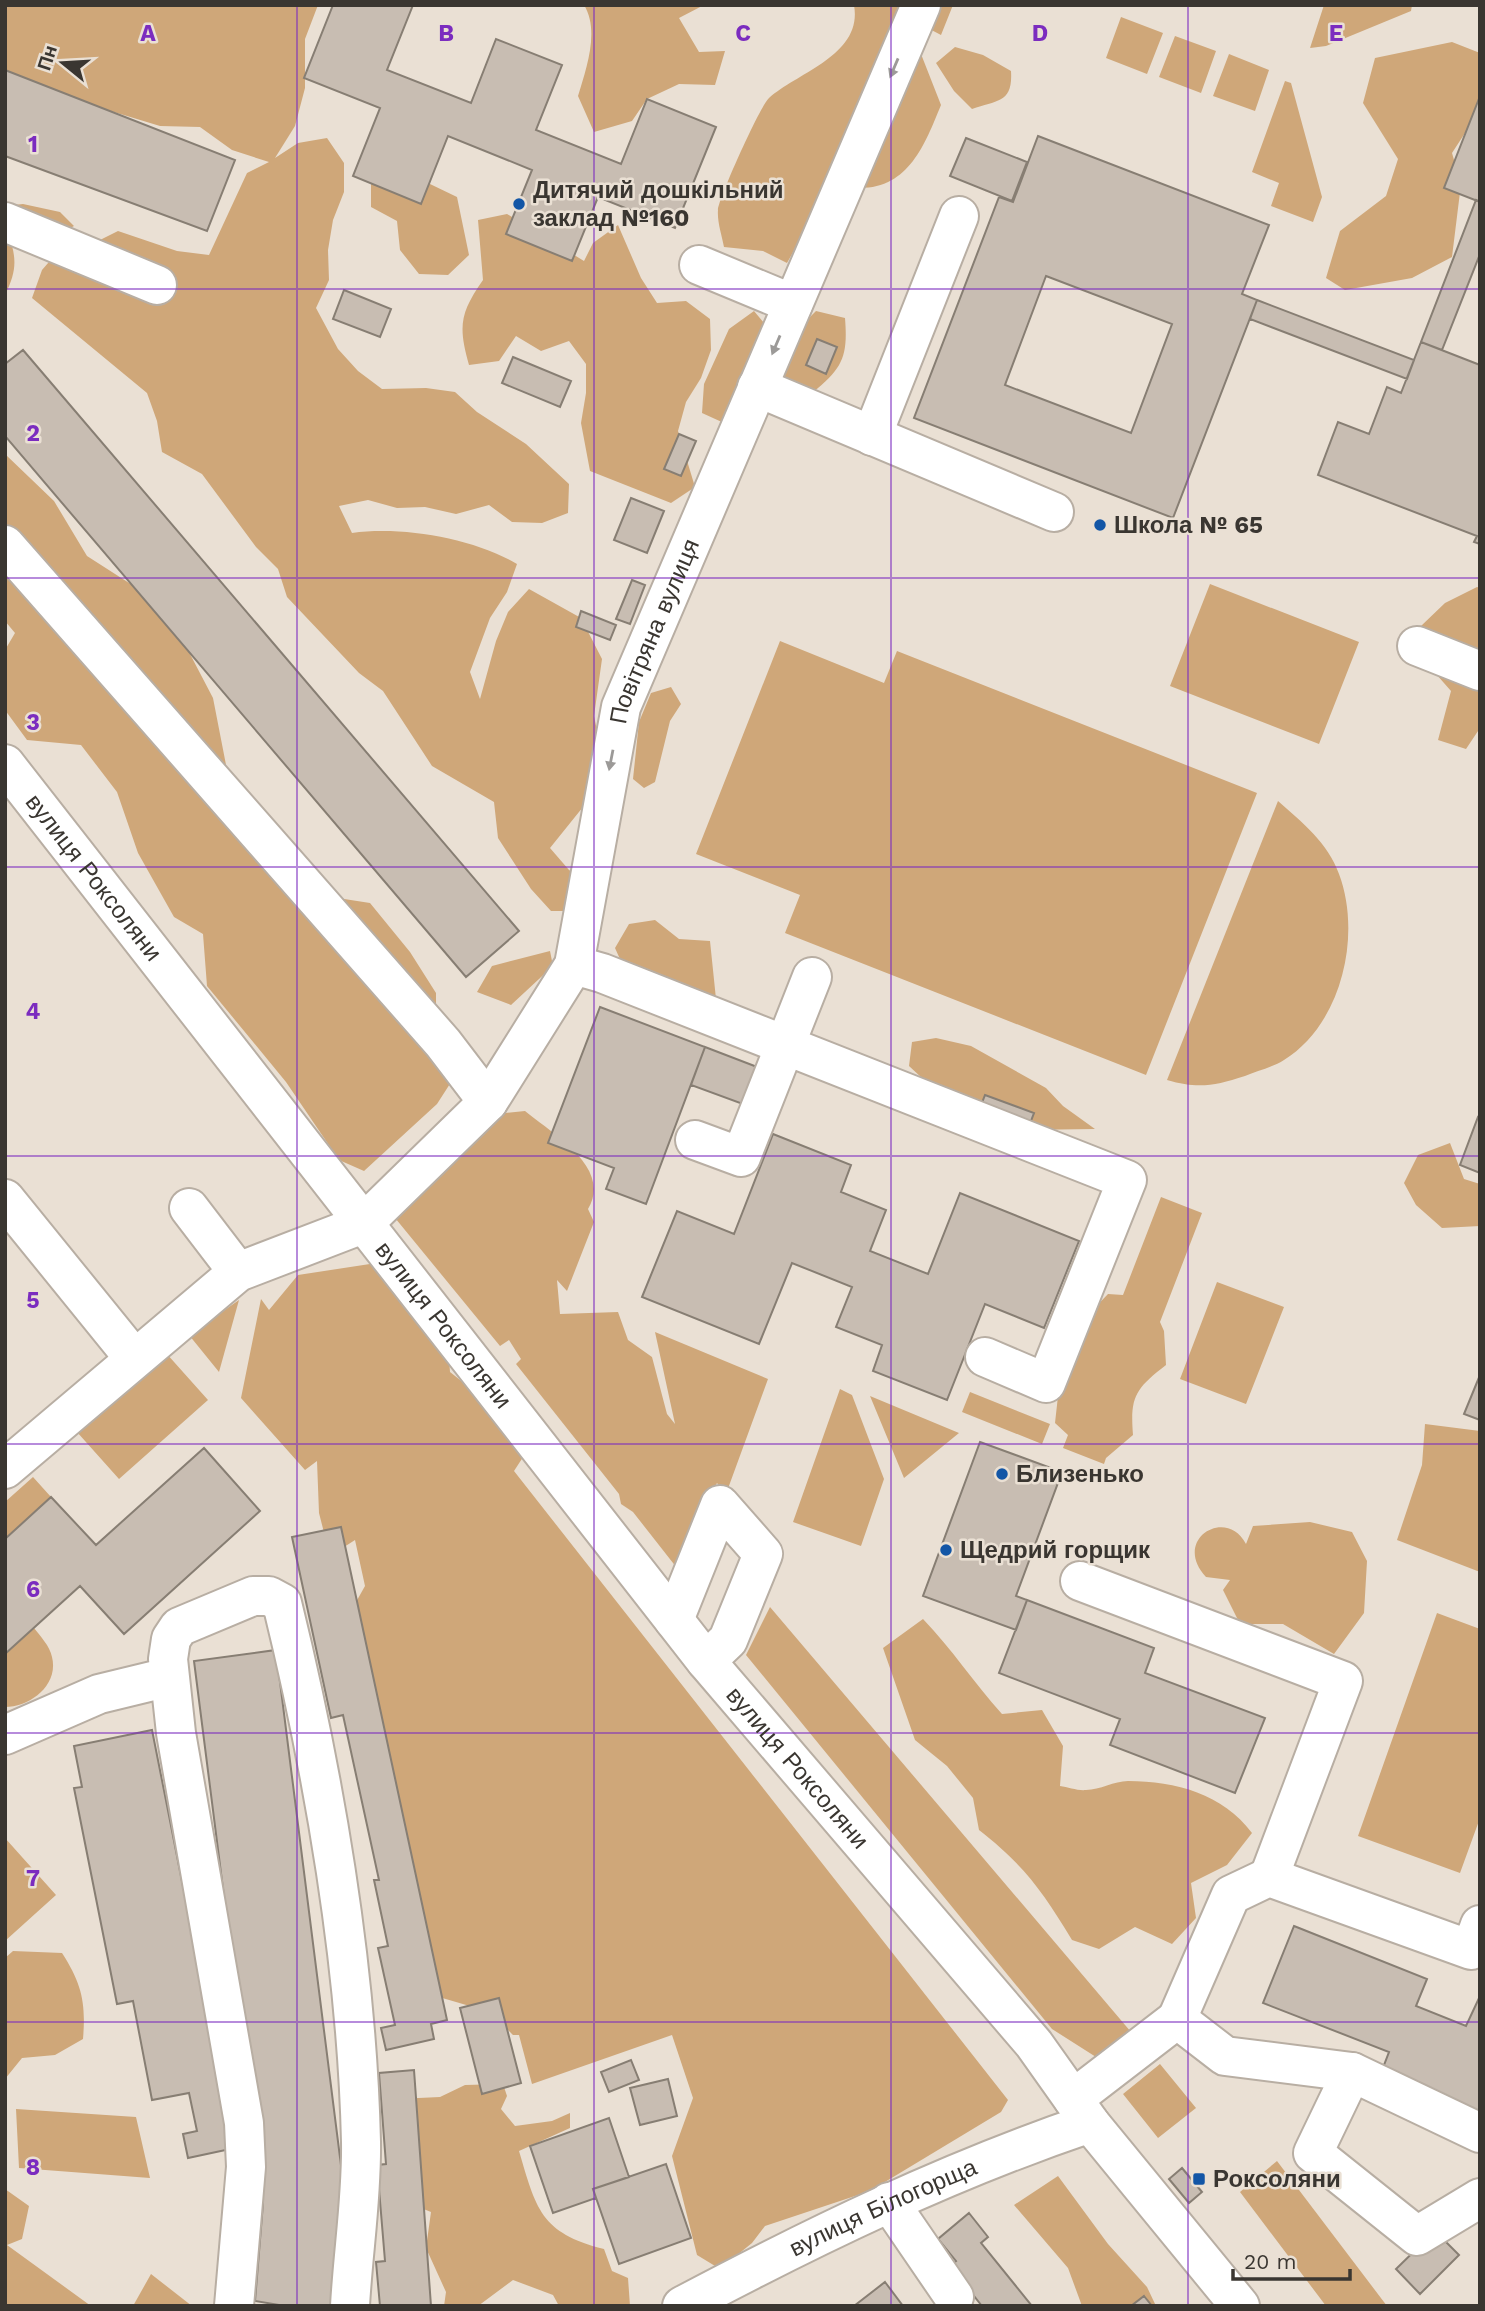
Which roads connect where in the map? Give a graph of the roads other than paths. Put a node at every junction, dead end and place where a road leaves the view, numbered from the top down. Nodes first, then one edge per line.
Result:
1 (921, 5) edge
2 (959, 216) dead end
3 (5, 222) edge
4 (699, 265) dead end
5 (157, 285) dead end
6 (793, 304) junction
7 (757, 387) junction
8 (872, 436) junction
9 (1054, 512) dead end
10 (5, 545) edge
11 (1418, 646) dead end
12 (1480, 671) edge
13 (5, 764) edge
14 (574, 965) junction
15 (812, 977) dead end
16 (785, 1045) junction
17 (488, 1102) junction
18 (695, 1140) dead end
19 (5, 1199) edge
20 (189, 1208) dead end
21 (363, 1224) junction
22 (238, 1272) junction
23 (985, 1357) dead end
24 (134, 1358) junction
25 (5, 1469) edge
26 (1080, 1581) dead end
27 (674, 1620) junction
28 (706, 1661) junction
29 (169, 1677) junction
30 (5, 1735) edge
31 (1269, 1877) junction
32 (1480, 1925) edge
33 (1177, 2019) junction
34 (1352, 2071) junction
35 (1082, 2111) junction
36 (1480, 2133) edge
37 (1480, 2198) edge
38 (889, 2202) junction
39 (954, 2297) dead end
40 (234, 2306) edge
41 (350, 2306) edge
42 (682, 2306) edge
43 (1240, 2306) edge

1 -> 6 street, Повітряна вулиця
2 - 8 street
3 - 5 street
4 - 6 street
6 -> 7 street, Повітряна вулиця
7 - 8 street
7 -> 14 street, Повітряна вулиця
8 - 9 street
10 - 17 street
11 - 12 street
13 - 21 street, вулиця Роксоляни
14 - 16 street
14 - 17 street, Повітряна вулиця
15 - 16 street
16 - 18 street
16 - 23 street
17 - 21 street, Повітряна вулиця
19 - 24 street
20 - 22 street
21 - 22 street, вулиця Роксоляни
21 - 27 street, вулиця Роксоляни
22 - 24 street, вулиця Роксоляни
24 - 25 street, вулиця Роксоляни
26 - 31 street
27 - 28 street, вулиця Роксоляни
27 - 28 street
28 - 35 street, вулиця Роксоляни
29 - 30 street
29 - 40 street
29 - 41 street
31 - 32 street
31 - 33 street
33 - 34 street
33 - 35 street, вулиця Білогорща
34 - 36 street
34 - 37 street
35 - 38 street, вулиця Білогорща
35 - 43 street, вулиця Роксоляни
38 - 39 street
38 - 42 street, вулиця Білогорща

